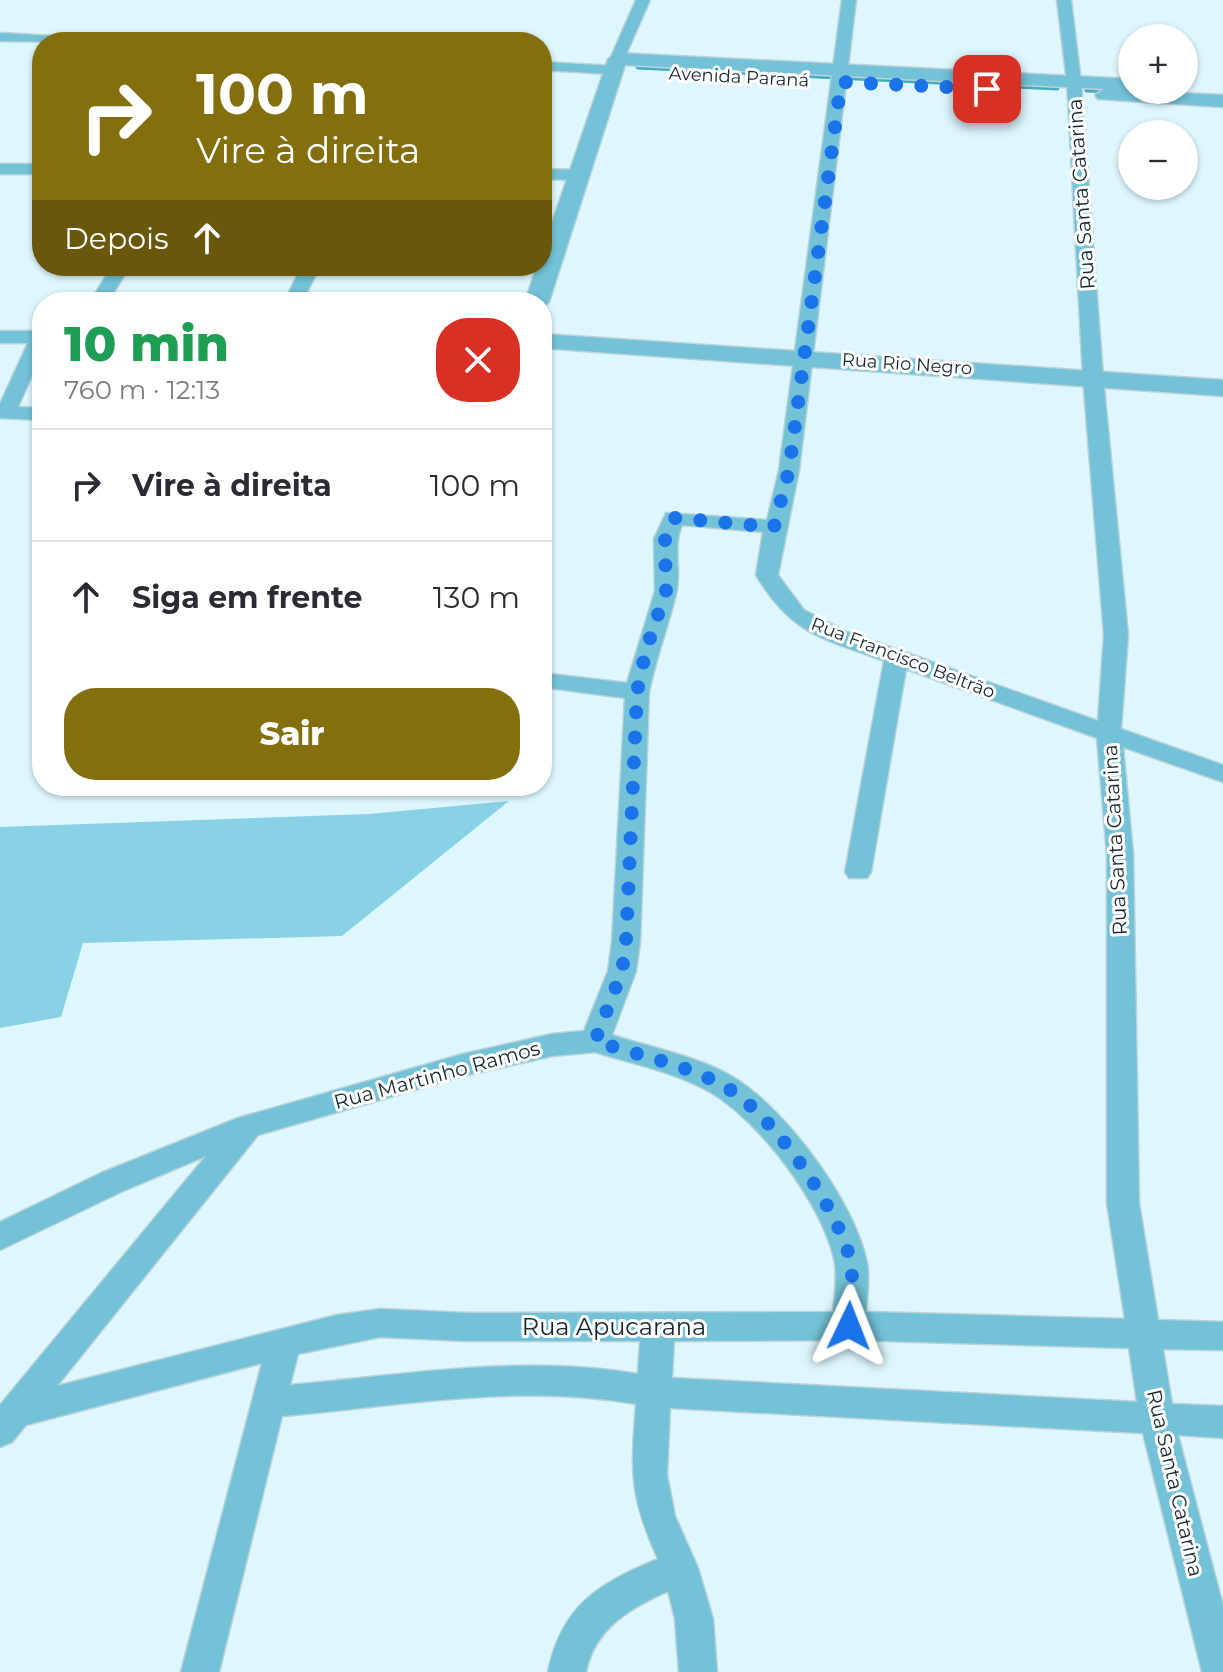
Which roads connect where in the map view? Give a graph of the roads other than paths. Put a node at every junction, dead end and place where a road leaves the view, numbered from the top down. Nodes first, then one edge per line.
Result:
1 (643, 0) edge
2 (849, 0) edge
3 (1064, 0) edge
4 (0, 37) edge
5 (32, 39) edge
6 (615, 64) junction
7 (552, 66) edge
8 (841, 75) junction
9 (1118, 86) edge
10 (1074, 88) junction
11 (1198, 89) edge
12 (1223, 90) edge
13 (1223, 101) edge
14 (6, 169) edge
15 (32, 169) edge
16 (552, 174) edge
17 (579, 175) junction
18 (0, 184) edge
19 (552, 257) edge
20 (0, 337) edge
21 (32, 337) edge
22 (552, 342) edge
23 (32, 355) edge
24 (805, 357) junction
25 (1093, 377) junction
26 (1223, 388) edge
27 (3, 412) edge
28 (32, 413) edge
29 (774, 527) junction
30 (896, 659) junction
31 (552, 681) edge
32 (637, 692) junction
33 (1109, 733) junction
34 (1223, 774) edge
35 (858, 872) dead end
36 (595, 1041) junction
37 (249, 1126) junction
38 (0, 1237) edge
39 (849, 1326) junction
40 (658, 1327) junction
41 (1223, 1336) edge
42 (1146, 1344) junction
43 (283, 1346) junction
44 (654, 1392) junction
45 (271, 1402) junction
46 (1155, 1410) junction
47 (8, 1421) edge
48 (1223, 1422) edge
49 (680, 1568) junction
50 (200, 1672) edge
51 (567, 1672) edge
52 (698, 1672) edge
53 (1221, 1672) edge

1 - 6 street
2 - 8 street, Rua Francisco Beltrão
3 - 10 street, Rua Santa Catarina
4 - 5 street
6 - 7 street, Avenida Paraná
6 - 8 street, Avenida Paraná
6 - 17 street
8 - 10 street, Avenida Paraná
8 - 24 street, Rua Francisco Beltrão
9 - 10 street, Avenida Paraná
10 - 13 street, Avenida Paraná
10 - 25 street, Rua Santa Catarina
11 - 12 street
14 - 15 street
14 - 18 street
16 - 17 street
17 - 19 street
20 - 21 street
22 - 24 street, Rua Rio Negro
23 - 27 street
24 - 25 street, Rua Rio Negro
24 - 29 street, Rua Francisco Beltrão
25 - 26 street, Rua Rio Negro
25 - 33 street, Rua Santa Catarina
27 - 28 street
29 - 30 street, Rua Francisco Beltrão
29 - 32 street
30 - 33 street, Rua Francisco Beltrão
30 - 35 street
31 - 32 street
32 - 36 street
33 - 34 street, Rua Francisco Beltrão
33 - 42 street, Rua Santa Catarina
36 - 37 street, Rua Martinho Ramos
36 - 39 street
37 - 38 street, Rua Martinho Ramos
37 - 47 street
39 - 40 street, Rua Apucarana
39 - 42 street, Rua Apucarana
40 - 43 street, Rua Apucarana
40 - 44 street
41 - 42 street, Rua Apucarana
42 - 46 street, Rua Santa Catarina
43 - 45 street
43 - 47 street, Rua Apucarana
44 - 45 street
44 - 46 street
44 - 49 street
45 - 50 street
46 - 48 street
46 - 53 street, Rua Santa Catarina
49 - 51 street
49 - 52 street

